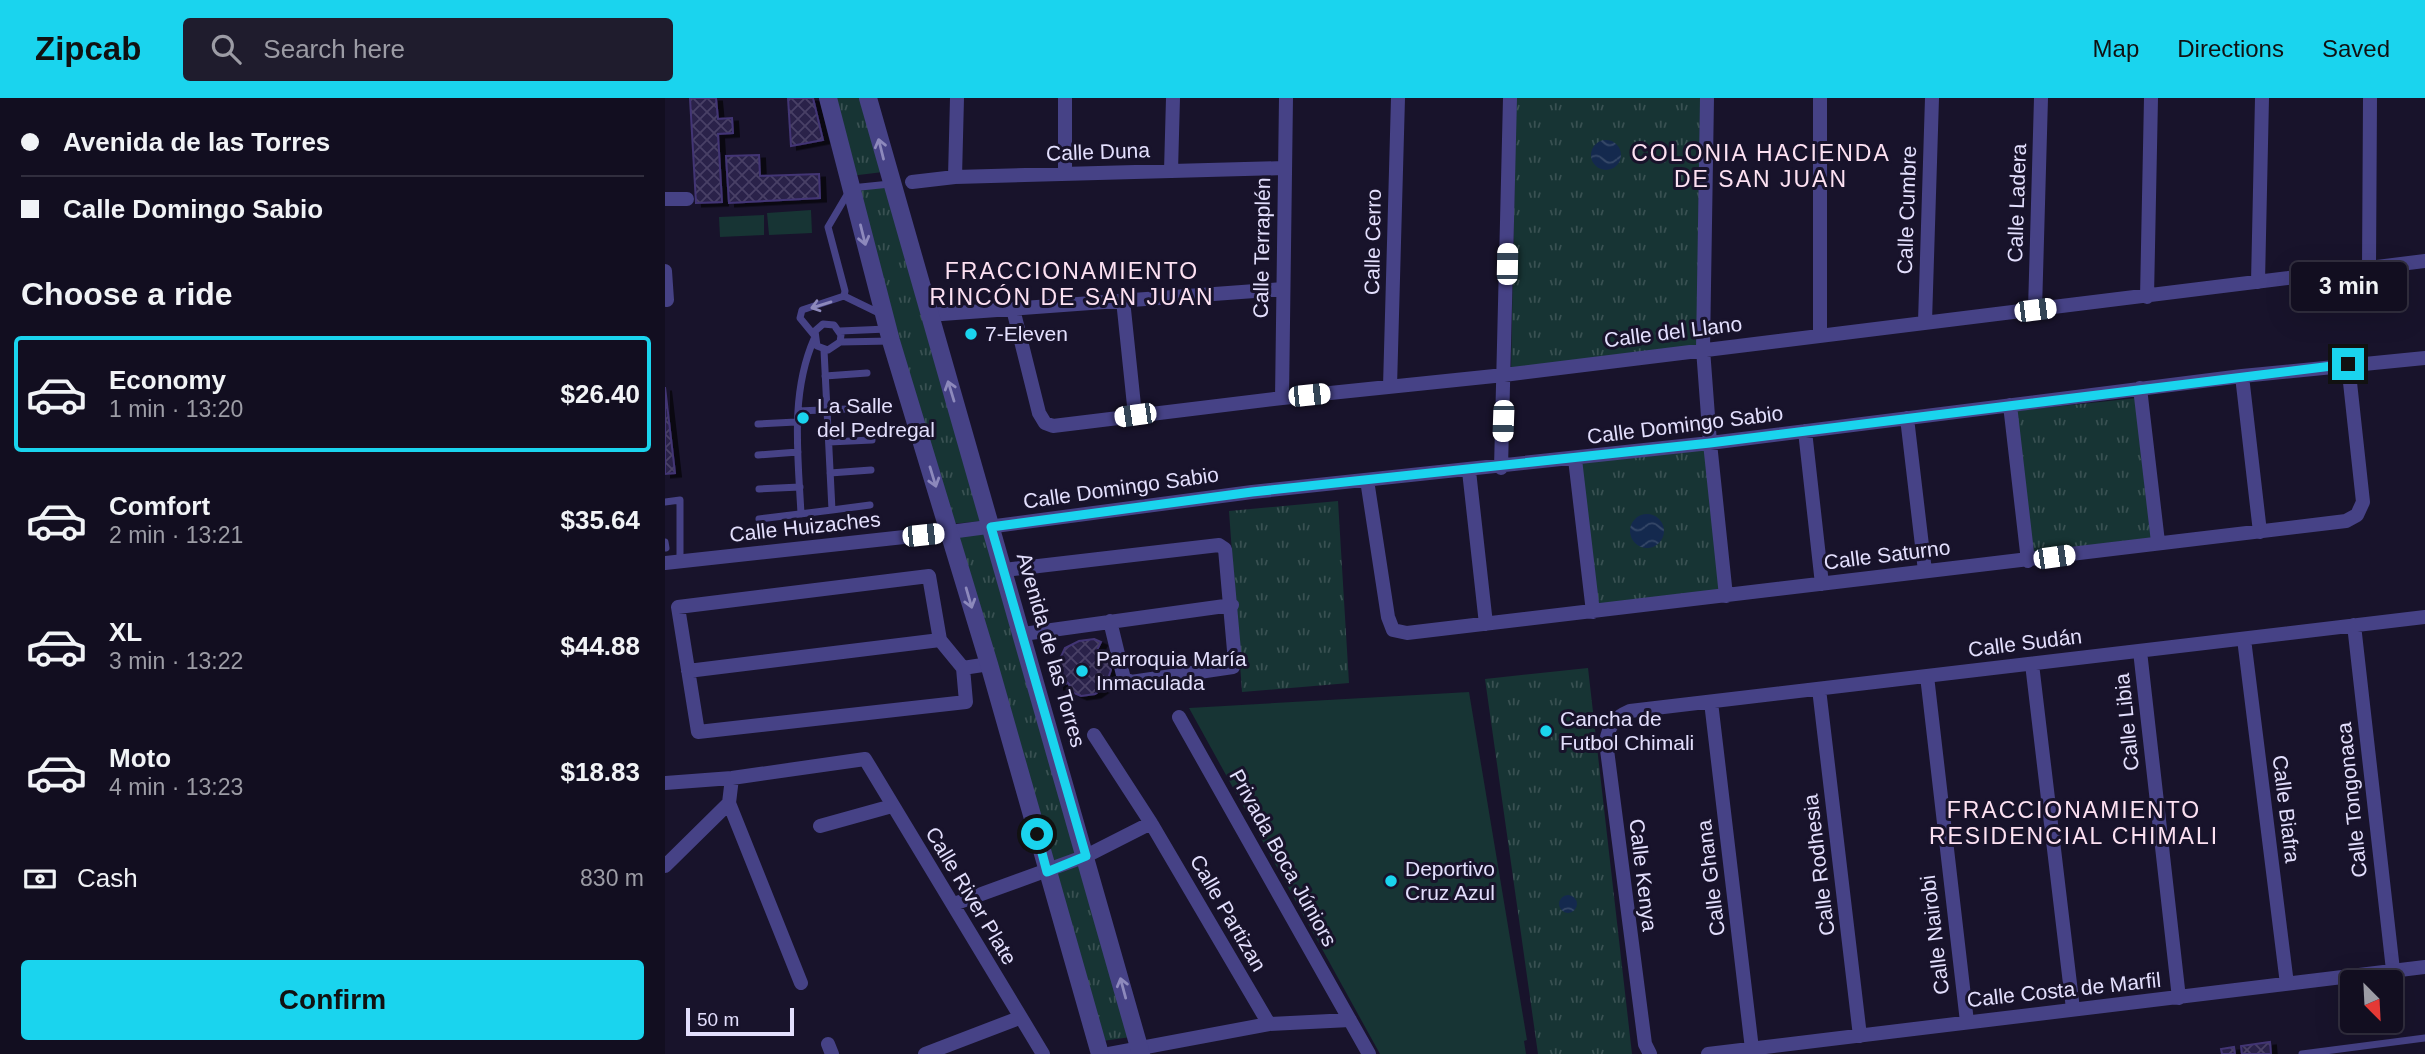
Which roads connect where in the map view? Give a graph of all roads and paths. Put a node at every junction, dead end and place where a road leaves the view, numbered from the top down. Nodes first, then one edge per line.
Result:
1 (828, 98) edge
2 (868, 98) edge
3 (957, 98) edge
4 (1065, 98) edge
5 (1173, 98) edge
6 (1286, 98) edge
7 (1398, 98) edge
8 (1510, 98) edge
9 (1707, 98) edge
10 (1820, 98) edge
11 (1932, 98) edge
12 (2041, 98) edge
13 (2151, 98) edge
14 (2262, 98) edge
15 (2371, 98) edge
16 (1284, 169) junction
17 (1171, 171) junction
18 (1065, 174) junction
19 (955, 177) junction
20 (912, 182) dead end
21 (890, 184) junction
22 (851, 188) junction
23 (665, 199) edge
24 (687, 199) dead end
25 (2425, 261) edge
26 (2369, 270) junction
27 (665, 271) edge
28 (2258, 282) junction
29 (1283, 289) junction
30 (844, 296) junction
31 (2147, 297) junction
32 (667, 300) dead end
33 (1123, 300) junction
34 (1013, 309) junction
35 (2035, 310) junction
36 (928, 315) junction
37 (1925, 322) junction
38 (888, 328) junction
39 (840, 331) junction
40 (1820, 334) junction
41 (814, 337) junction
42 (840, 342) junction
43 (1703, 349) junction
44 (824, 350) junction
45 (2425, 358) edge
46 (2348, 364) junction
47 (867, 373) dead end
48 (1504, 375) junction
49 (825, 376) junction
50 (2242, 376) junction
51 (1391, 387) junction
52 (2140, 388) junction
53 (1282, 398) junction
54 (2010, 405) junction
55 (871, 408) dead end
56 (827, 409) junction
57 (797, 411) junction
58 (1135, 415) junction
59 (1907, 418) junction
60 (796, 422) junction
61 (758, 424) dead end
62 (1805, 431) junction
63 (872, 440) dead end
64 (829, 443) junction
65 (1710, 443) junction
66 (798, 452) junction
67 (758, 455) dead end
68 (1575, 459) junction
69 (1501, 468) junction
70 (871, 470) dead end
71 (1469, 471) junction
72 (831, 473) junction
73 (1367, 480) junction
74 (800, 487) junction
75 (759, 489) dead end
76 (665, 502) edge
77 (870, 505) dead end
78 (832, 510) junction
79 (801, 514) junction
80 (759, 519) dead end
81 (991, 527) junction
82 (2260, 531) junction
83 (950, 532) junction
84 (665, 542) edge
85 (2158, 542) junction
86 (666, 548) edge
87 (2028, 561) junction
88 (672, 562) edge
89 (1005, 570) junction
90 (1925, 571) junction
91 (1822, 584) junction
92 (1726, 596) junction
93 (1232, 605) junction
94 (1593, 612) junction
95 (2425, 617) edge
96 (1110, 621) junction
97 (1486, 624) junction
98 (2354, 625) junction
99 (1023, 634) junction
100 (2244, 639) junction
101 (940, 640) junction
102 (2140, 651) junction
103 (989, 664) junction
104 (2032, 664) junction
105 (963, 668) junction
106 (688, 671) junction
107 (1927, 676) junction
108 (1819, 689) junction
109 (1711, 702) junction
110 (1630, 710) joint
111 (1179, 717) dead end
112 (1094, 735) dead end
113 (731, 778) junction
114 (665, 783) edge
115 (729, 803) junction
116 (892, 806) junction
117 (1151, 823) junction
118 (820, 826) dead end
119 (1086, 856) junction
120 (665, 866) edge
121 (1047, 872) junction
122 (954, 904) junction
123 (2425, 967) edge
124 (2393, 970) joint
125 (2340, 977) edge
126 (801, 983) dead end
127 (2287, 984) junction
128 (2179, 998) junction
129 (2073, 1009) junction
130 (1019, 1018) junction
131 (1350, 1020) junction
132 (1967, 1022) junction
133 (1269, 1024) junction
134 (1860, 1036) junction
135 (2425, 1038) edge
136 (1752, 1049) junction
137 (1140, 1050) edge
138 (2330, 1052) edge
139 (925, 1054) edge
140 (1043, 1054) edge
141 (1100, 1054) edge
142 (1109, 1054) edge
143 (1369, 1054) edge
144 (1650, 1054) edge
145 (1707, 1054) edge
146 (2302, 1054) edge

1 - 22 street
21 -> 2 street, Avenida de las Torres
3 - 19 street
4 - 18 street
5 - 17 street
6 - 16 street, Calle Terraplén
7 - 51 street, Calle Cerro
8 - 48 street
9 - 43 street
10 - 40 street
11 - 37 street, Calle Cumbre
12 - 35 street, Calle Ladera
13 - 31 street
14 - 28 street
15 - 26 street
16 - 17 street, Calle Duna
16 - 29 street, Calle Terraplén
17 - 18 street, Calle Duna
18 - 19 street, Calle Duna
19 - 20 street, Calle Duna
21 - 22 lane
21 - 36 street, Avenida de las Torres
22 - 30 lane
22 -> 38 street
23 - 24 street
25 - 26 street, Calle del Llano
26 - 28 street, Calle del Llano
27 - 32 street
28 - 31 street, Calle del Llano
29 - 33 street
29 - 53 street, Calle Terraplén
30 - 38 lane
30 -> 41 lane
31 - 35 street, Calle del Llano
33 - 34 street
33 - 58 street
34 - 36 street
34 - 58 street, Calle del Llano
35 - 37 street, Calle del Llano
81 -> 36 street, Avenida de las Torres
37 - 40 street, Calle del Llano
38 - 39 lane
38 - 42 lane
38 -> 83 street
39 - 41 lane
39 - 42 lane
40 - 43 street, Calle del Llano
41 - 44 lane
41 - 57 lane
42 - 44 lane
43 - 48 street, Calle del Llano
43 - 65 street
44 - 49 lane
45 - 46 street, Calle Domingo Sabio
46 - 50 street, Calle Domingo Sabio
46 - 82 street, Calle Saturno
47 - 49 lane
48 - 51 street, Calle del Llano
48 - 69 street
49 - 56 lane
50 - 52 street, Calle Domingo Sabio
50 - 82 street
51 - 53 street, Calle del Llano
52 - 54 street, Calle Domingo Sabio
52 - 85 street
53 - 58 street, Calle del Llano
54 - 59 street, Calle Domingo Sabio
54 - 87 street
55 - 56 lane
56 - 57 lane
56 - 64 lane
57 - 60 lane
59 - 62 street, Calle Domingo Sabio
59 - 90 street
60 - 61 lane
60 - 66 lane
62 - 65 street, Calle Domingo Sabio
62 - 91 street
63 - 64 lane
64 - 72 lane
65 - 68 street, Calle Domingo Sabio
65 - 92 street
66 - 67 lane
66 - 74 lane
68 - 69 street, Calle Domingo Sabio
68 - 94 street
69 - 71 street, Calle Domingo Sabio
70 - 72 lane
71 - 73 street, Calle Domingo Sabio
71 - 97 street
72 - 78 lane
73 - 81 street, Calle Domingo Sabio
73 - 97 street, Calle Saturno
74 - 75 lane
74 - 79 lane
76 - 88 lane
77 - 78 lane
78 - 79 lane
79 - 80 lane
81 - 83 street, Calle Domingo Sabio
81 - 89 street, Avenida de las Torres
82 - 85 street, Calle Saturno
83 - 88 street, Calle Huizaches
83 -> 103 street
84 - 86 lane
85 - 87 street, Calle Saturno
87 - 90 street, Calle Saturno
89 - 93 street
89 - 99 street, Avenida de las Torres
90 - 91 street, Calle Saturno
91 - 92 street, Calle Saturno
92 - 94 street, Calle Saturno
93 - 96 street
93 - 96 street
94 - 97 street, Calle Saturno
95 - 98 street, Calle Sudán
96 - 99 street
98 - 100 street, Calle Sudán
98 - 124 street, Calle Tongonaca
99 - 119 street, Avenida de las Torres
100 - 102 street, Calle Sudán
100 - 127 street, Calle Biafra
101 - 105 street
101 - 106 street
101 - 106 street
102 - 104 street, Calle Sudán
102 - 128 street, Calle Libia
103 - 105 street
103 - 121 street
104 - 107 street, Calle Sudán
104 - 129 street
105 - 106 street
107 - 108 street, Calle Sudán
107 - 132 street, Calle Nairobi
108 - 109 street, Calle Sudán
108 - 134 street, Calle Rodhesia
109 - 110 street, Calle Sudán
109 - 136 street, Calle Ghana
110 - 144 street, Calle Kenya
111 - 131 street, Privada Boca Júniors
112 - 117 street, Calle Partizan
113 - 114 street
113 - 115 street
113 - 116 street, Calle River Plate
115 - 120 street
115 - 126 street
116 - 118 street
116 - 122 street, Calle River Plate
117 - 119 street
117 - 133 street, Calle Partizan
119 - 121 street
137 -> 119 street, Avenida de las Torres
121 - 122 street
121 - 141 street
122 - 130 street, Calle River Plate
123 - 124 street, Calle Costa de Marfil
125 - 127 street, Calle Costa de Marfil
127 - 128 street, Calle Costa de Marfil
128 - 129 street, Calle Costa de Marfil
129 - 132 street, Calle Costa de Marfil
130 - 139 street
130 - 140 street, Calle River Plate
131 - 133 street
131 - 143 street, Privada Boca Júniors
132 - 134 street, Calle Costa de Marfil
133 - 137 street
134 - 136 street, Calle Costa de Marfil
135 - 138 lane
136 - 145 street, Calle Costa de Marfil
137 - 142 street
138 - 146 lane

